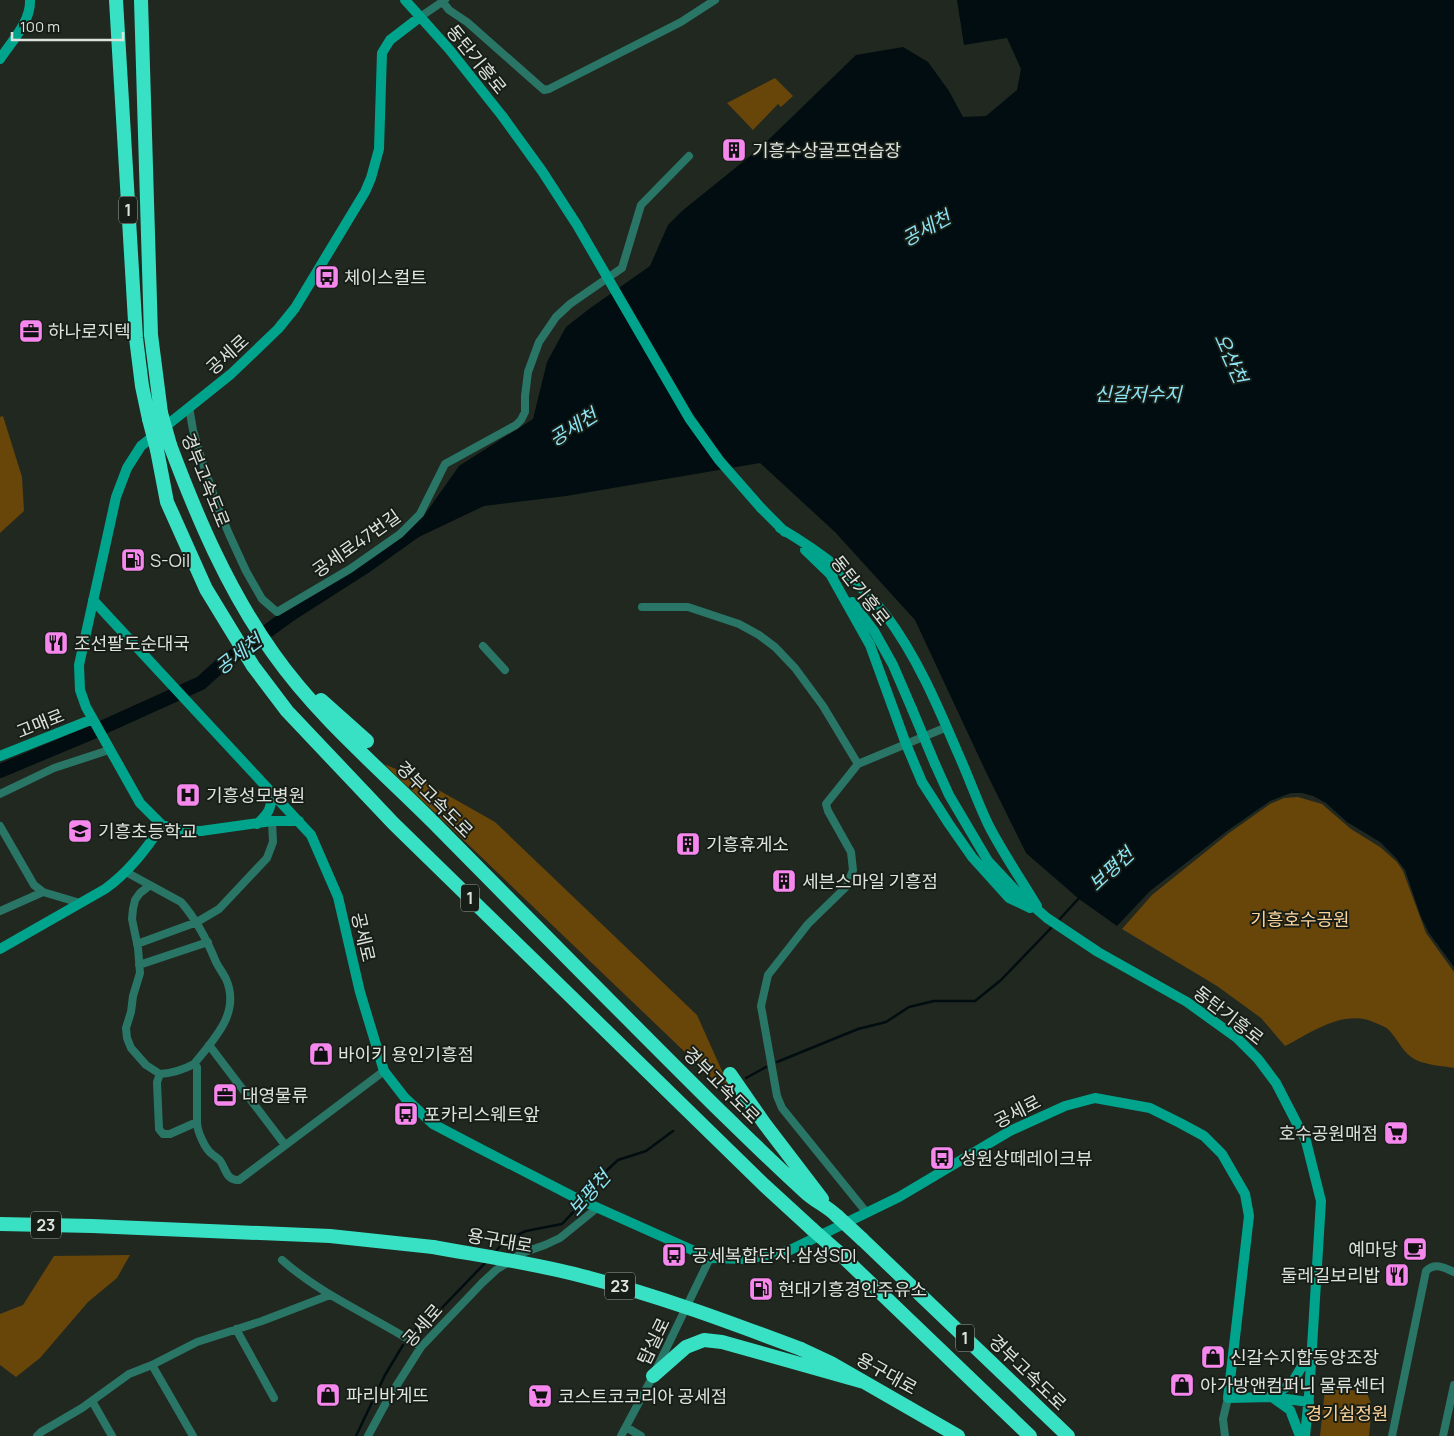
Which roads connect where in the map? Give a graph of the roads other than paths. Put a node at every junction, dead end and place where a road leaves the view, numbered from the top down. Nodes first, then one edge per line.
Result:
1 (30, 0) edge
2 (116, 0) edge
3 (141, 0) edge
4 (405, 0) edge
5 (715, 0) edge
6 (444, 1) edge
7 (420, 17) junction
8 (0, 59) edge
9 (689, 156) dead end
10 (189, 407) junction
11 (155, 416) junction
12 (780, 528) junction
13 (829, 572) junction
14 (93, 600) junction
15 (642, 607) dead end
16 (483, 646) dead end
17 (283, 666) junction
18 (505, 670) dead end
19 (93, 719) junction
20 (947, 727) junction
21 (367, 741) dead end
22 (906, 744) junction
23 (108, 746) junction
24 (0, 756) edge
25 (858, 764) junction
26 (272, 793) junction
27 (0, 794) edge
28 (272, 821) junction
29 (299, 821) junction
30 (257, 824) junction
31 (162, 825) junction
32 (0, 826) edge
33 (126, 872) junction
34 (149, 886) junction
35 (43, 892) junction
36 (80, 903) junction
37 (0, 911) edge
38 (1044, 916) junction
39 (196, 922) junction
40 (208, 942) junction
41 (137, 944) junction
42 (0, 949) edge
43 (139, 965) junction
44 (209, 1045) junction
45 (194, 1064) junction
46 (384, 1070) junction
47 (733, 1073) dead end
48 (160, 1074) junction
49 (197, 1122) junction
50 (285, 1145) junction
51 (595, 1207) junction
52 (832, 1212) junction
53 (867, 1213) junction
54 (3, 1225) edge
55 (710, 1258) junction
56 (282, 1260) dead end
57 (1454, 1272) edge
58 (330, 1295) junction
59 (236, 1329) junction
60 (421, 1347) junction
61 (1312, 1348) junction
62 (152, 1365) junction
63 (653, 1376) junction
64 (864, 1382) junction
65 (1454, 1385) edge
66 (1272, 1397) junction
67 (274, 1398) dead end
68 (1228, 1398) junction
69 (92, 1401) junction
70 (1309, 1402) junction
71 (626, 1427) junction
72 (37, 1436) edge
73 (112, 1436) edge
74 (193, 1436) edge
75 (368, 1436) edge
76 (621, 1436) edge
77 (641, 1436) edge
78 (958, 1436) edge
79 (1030, 1436) edge
80 (1068, 1436) edge
81 (1225, 1436) edge
82 (1300, 1436) edge
83 (1305, 1436) edge
84 (1392, 1436) edge
85 (1443, 1436) edge

1 - 8 street
2 - 11 highway, 경부고속도로 / 1
3 - 11 highway, 경부고속도로 / 1
4 - 7 street, 동탄기흥로
5 - 6 street
6 - 7 street
7 - 10 street, 공세로
7 - 12 street, 동탄기흥로, bridge
9 - 10 street, 공세로47번길
10 - 14 street, 공세로
11 - 17 highway, 경부고속도로 / 1, bridge
11 - 79 highway, 경부고속도로 / 1, bridge
12 - 13 street, 동탄기흥로
12 - 20 street
13 - 22 street
13 - 38 street, 동탄기흥로, bridge
14 - 19 street, 공세로
14 - 26 street, 공세로
15 - 25 street
16 - 18 street
17 - 21 highway
17 - 52 highway, 경부고속도로 / 1
19 - 23 street, 공세로
19 - 24 street, 고매로
20 - 22 street
20 - 38 street
22 - 25 street
22 - 38 street
23 - 27 street
23 - 31 street
25 - 53 street
26 - 29 street, 공세로
26 - 30 street
28 - 29 street
28 - 30 street
28 - 39 street
29 - 46 street, 공세로
30 - 31 street
31 - 33 street
32 - 35 street
33 - 34 street
33 - 36 street
34 - 39 street
34 - 41 street
35 - 36 street
35 - 37 street
36 - 42 street
38 - 61 street, 동탄기흥로
39 - 40 street
39 - 41 street
40 - 43 street
40 - 44 street
41 - 43 street
43 - 48 street
44 - 45 street
44 - 50 street
45 - 48 street
45 - 49 street
46 - 50 street
46 - 51 street, 공세로
47 - 52 highway
48 - 49 street
49 - 50 street
51 - 55 street, 공세로
51 - 60 street, 공세로
52 - 80 highway, 경부고속도로 / 1, bridge
53 - 55 street, 공세로
53 - 68 street, 공세로
54 - 64 highway, 용구대로 / 23, bridge
55 - 63 street, 탑실로
56 - 58 street
57 - 84 street
58 - 59 street
58 - 60 street
59 - 62 street
59 - 67 street
60 - 75 street, 공세로
61 - 66 street
61 - 70 street, 동탄기흥로
62 - 69 street
62 - 74 street
63 - 64 highway
63 - 71 street, 탑실로
64 - 78 highway, 용구대로 / 23
65 - 85 street
66 - 68 street
66 - 70 street
66 - 82 street
68 - 81 street
69 - 72 street
69 - 73 street
70 - 83 street, 동탄기흥로
71 - 76 street, 탑실로
71 - 77 street

